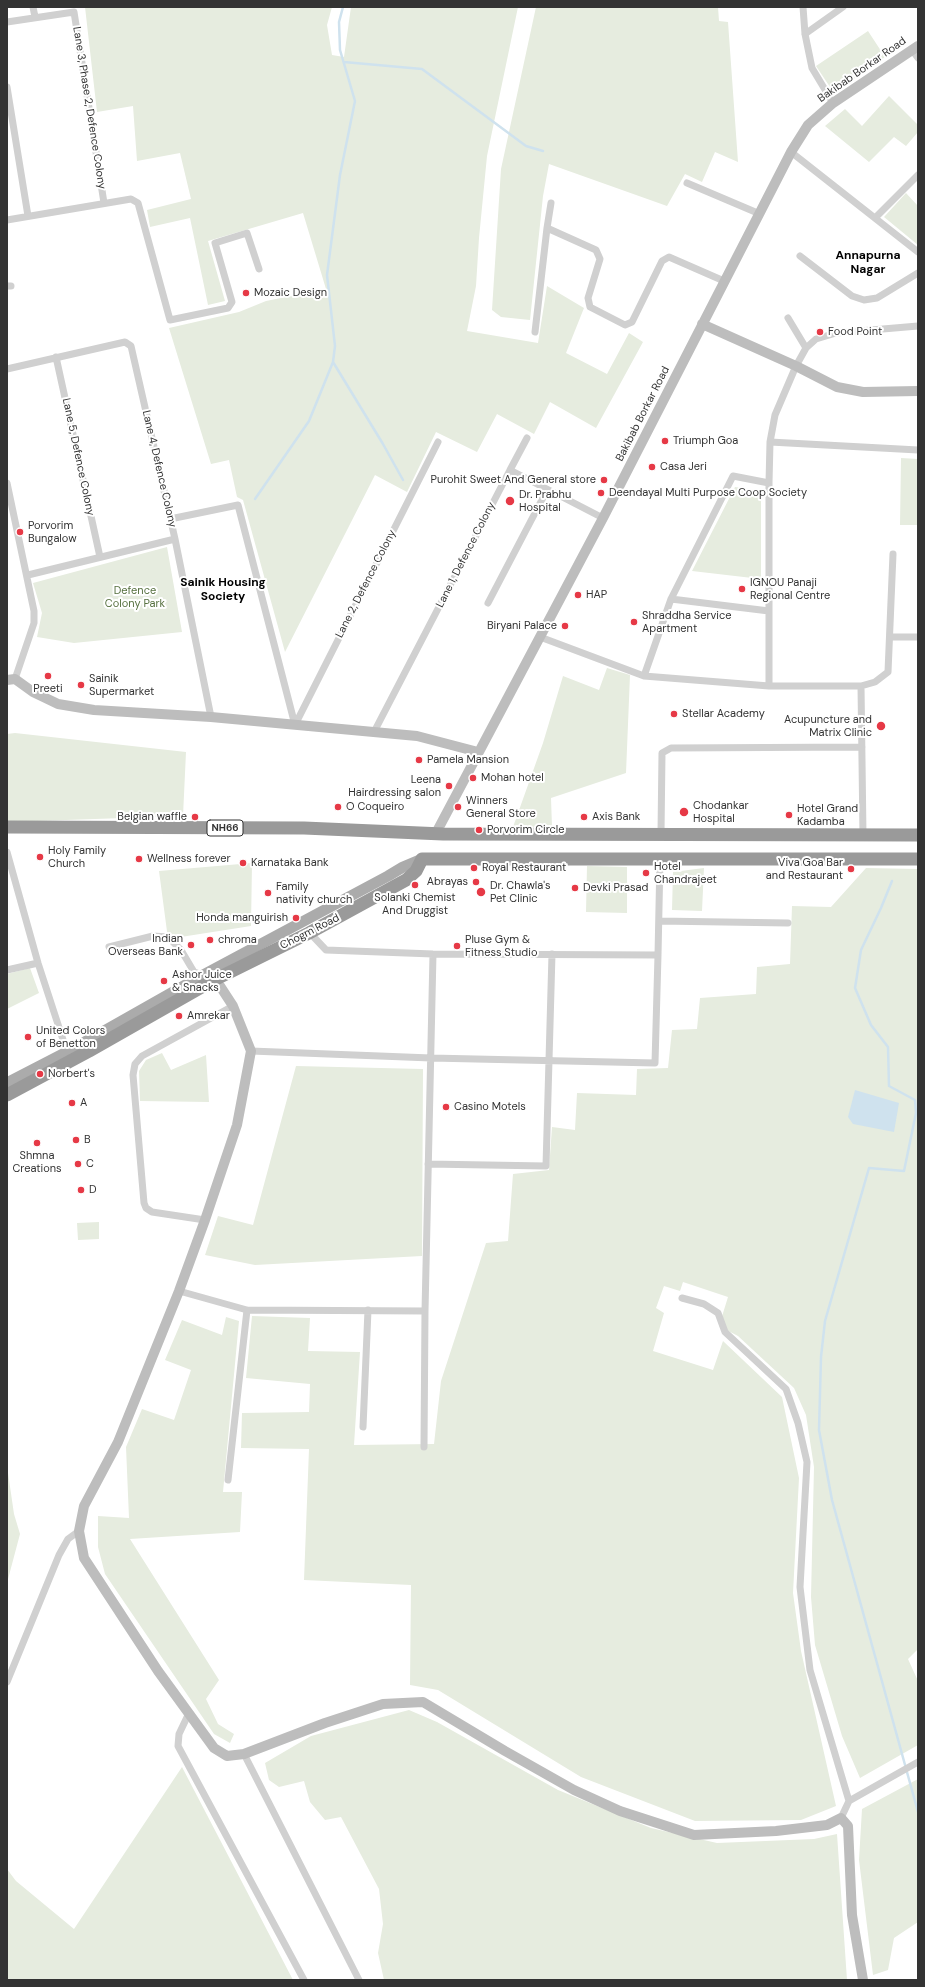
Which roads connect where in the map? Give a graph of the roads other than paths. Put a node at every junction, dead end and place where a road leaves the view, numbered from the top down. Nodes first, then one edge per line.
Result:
1 (33, 7) edge
2 (803, 7) edge
3 (843, 7) edge
4 (35, 17) junction
5 (7, 22) edge
6 (805, 34) junction
7 (916, 52) edge
8 (7, 87) edge
9 (833, 103) junction
10 (791, 152) junction
11 (918, 175) edge
12 (687, 183) dead end
13 (104, 203) junction
14 (550, 203) dead end
15 (760, 214) junction
16 (28, 216) junction
17 (875, 218) junction
18 (7, 220) edge
19 (547, 228) junction
20 (918, 252) edge
21 (800, 256) dead end
22 (259, 269) dead end
23 (918, 273) edge
24 (724, 281) junction
25 (788, 318) dead end
26 (702, 324) junction
27 (918, 326) edge
28 (535, 332) dead end
29 (806, 348) junction
30 (56, 357) junction
31 (796, 366) junction
32 (7, 369) edge
33 (918, 391) edge
34 (527, 438) dead end
35 (438, 442) dead end
36 (770, 442) junction
37 (918, 450) edge
38 (510, 470) junction
39 (7, 483) edge
40 (768, 483) junction
41 (547, 490) junction
42 (603, 518) junction
43 (170, 519) junction
44 (175, 539) junction
45 (893, 554) dead end
46 (100, 557) junction
47 (28, 575) junction
48 (671, 599) junction
49 (488, 603) dead end
50 (769, 611) junction
51 (540, 637) junction
52 (890, 637) junction
53 (918, 637) edge
54 (644, 676) junction
55 (11, 679) edge
56 (769, 686) junction
57 (861, 686) junction
58 (210, 717) junction
59 (294, 725) junction
60 (374, 732) junction
61 (862, 747) junction
62 (478, 752) junction
63 (7, 827) edge
64 (436, 833) junction
65 (661, 833) junction
66 (863, 835) junction
67 (918, 835) edge
68 (7, 852) edge
69 (660, 859) junction
70 (918, 859) edge
71 (659, 921) junction
72 (788, 923) dead end
73 (305, 928) junction
74 (110, 947) dead end
75 (433, 954) junction
76 (552, 954) junction
77 (658, 955) junction
78 (38, 963) junction
79 (7, 970) edge
80 (207, 978) junction
81 (233, 1006) junction
82 (251, 1051) junction
83 (67, 1052) junction
84 (431, 1058) junction
85 (549, 1060) junction
86 (7, 1083) edge
87 (7, 1095) edge
88 (428, 1164) junction
89 (205, 1220) junction
90 (179, 1291) junction
91 (682, 1298) dead end
92 (247, 1310) junction
93 (368, 1310) junction
94 (425, 1311) junction
95 (363, 1427) dead end
96 (424, 1447) dead end
97 (228, 1480) dead end
98 (79, 1531) junction
99 (7, 1682) edge
100 (189, 1713) junction
101 (244, 1754) junction
102 (918, 1762) edge
103 (849, 1801) junction
104 (841, 1818) junction
105 (304, 1980) edge
106 (359, 1980) edge
107 (863, 1980) edge

1 - 4 street
2 - 6 street
3 - 6 street
4 - 5 street
4 - 13 street, Lane 3, Phase 2, Defence Colony
6 - 9 street
7 - 9 street, Bakibab Borkar Road
8 - 16 street
9 - 10 street, Bakibab Borkar Road
10 - 15 street, Bakibab Borkar Road
10 - 17 street
11 - 17 street
12 - 15 street
13 - 16 street
13 - 22 street
14 - 19 street
15 - 24 street, Bakibab Borkar Road
16 - 18 street
17 - 20 street
19 - 24 street
19 - 28 street
21 - 23 street
24 - 26 street, Bakibab Borkar Road
25 - 29 street
26 - 31 street
26 - 42 street, Bakibab Borkar Road
27 - 29 street
29 - 31 street
30 - 32 street, Lane 4, Defence Colony
30 - 43 street, Lane 4, Defence Colony
30 - 46 street, Lane 5, Defence Colony
31 - 33 street
31 - 36 street
34 - 38 street, Lane 1, Defence Colony
35 - 59 street, Lane 2, Defence Colony
36 - 37 street
36 - 40 street
38 - 41 street
38 - 60 street, Lane 1, Defence Colony
39 - 47 street
40 - 48 street
40 - 50 street
41 - 42 street
41 - 49 street
42 - 51 street, Bakibab Borkar Road
43 - 44 street, Lane 4, Defence Colony
43 - 59 street
44 - 46 street
44 - 58 street, Lane 4, Defence Colony
45 - 52 street
46 - 47 street
47 - 55 street
48 - 50 street
48 - 54 street
50 - 56 street
51 - 54 street
51 - 62 street, Bakibab Borkar Road
52 - 53 street
52 - 57 street
54 - 56 street
55 - 58 street
56 - 57 street
57 - 61 street
58 - 59 street
59 - 60 street
60 - 62 street
61 - 65 street
61 - 66 street
62 - 64 street, Bakibab Borkar Road
63 - 64 highway, NH66
64 - 65 highway, NH66
65 - 66 highway, NH66
66 - 67 highway, NH66
68 - 78 street
69 - 70 highway
69 - 71 street
69 - 73 highway, Chogm Road
71 - 72 street
71 - 77 street
73 - 75 street
73 - 80 highway, Chogm Road
74 - 80 street
75 - 76 street
75 - 84 street
76 - 77 street
76 - 85 street
77 - 85 street
78 - 79 street
78 - 83 street
80 - 81 street
80 - 83 main road, Chogm Road
80 - 87 highway, Chogm Road
81 - 82 street
81 - 89 street
82 - 84 street
82 - 89 street
83 - 86 main road, Chogm Road
84 - 85 street
84 - 88 street
85 - 88 street
88 - 94 street
89 - 90 street
90 - 92 street
90 - 98 street
91 - 103 street
92 - 93 street
92 - 97 street
93 - 94 street
93 - 95 street
94 - 96 street
98 - 99 street
98 - 100 street
100 - 101 street
100 - 105 street
101 - 104 street
101 - 106 street
102 - 103 street
103 - 104 street
104 - 107 street

